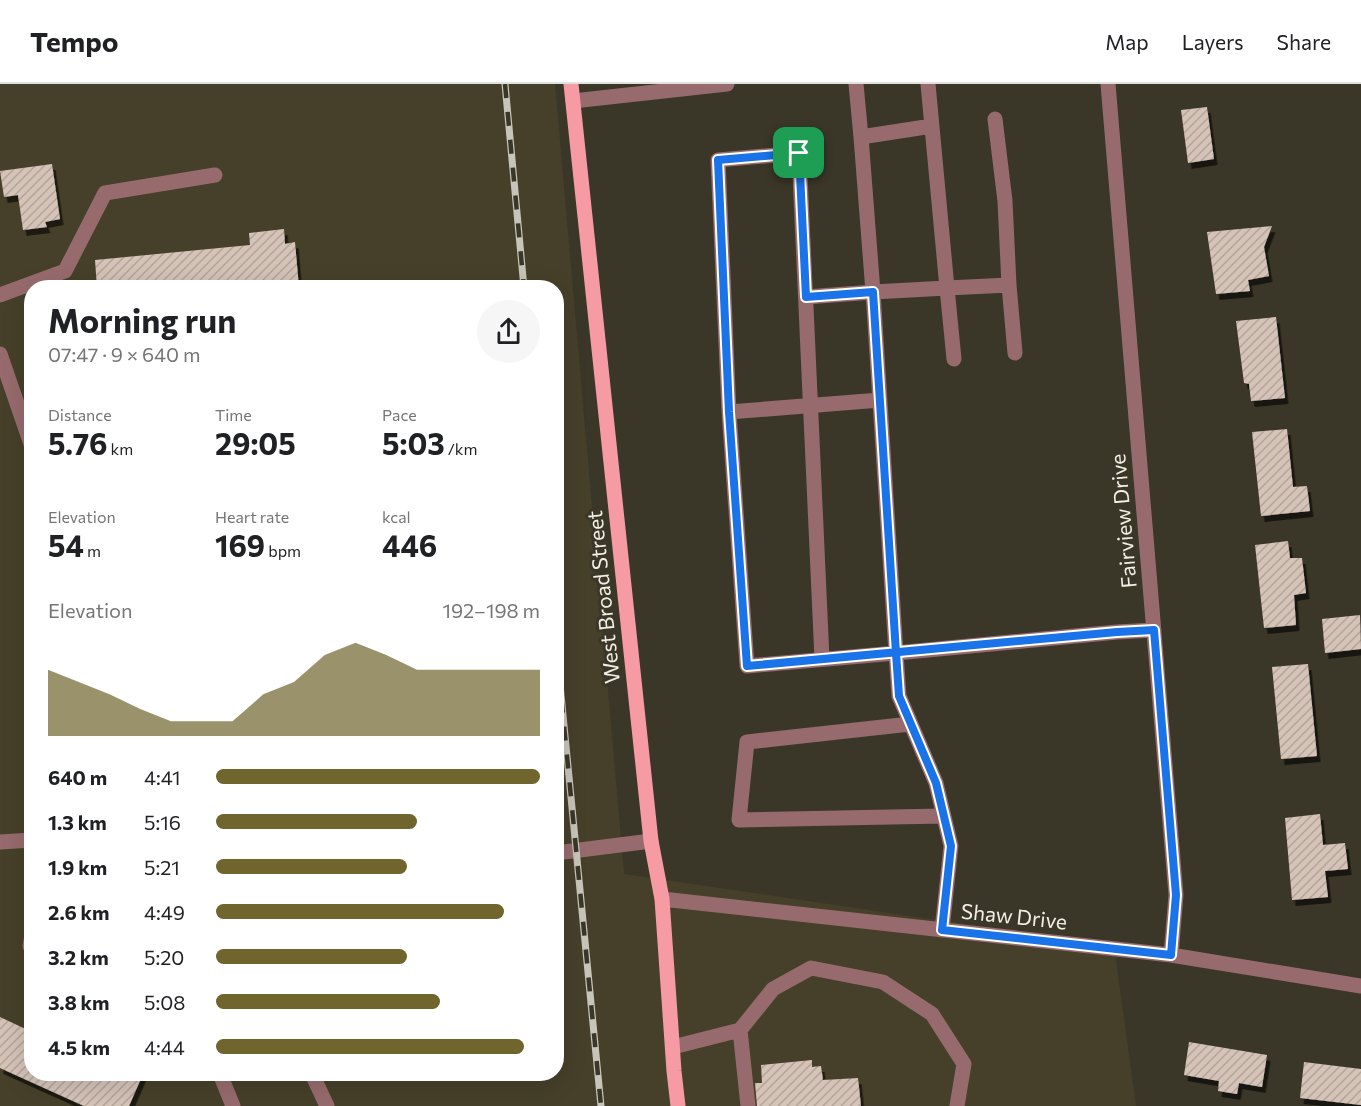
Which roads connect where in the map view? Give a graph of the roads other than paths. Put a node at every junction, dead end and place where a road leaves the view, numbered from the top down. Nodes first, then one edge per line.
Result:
1 (571, 84) edge
2 (727, 84) edge
3 (856, 84) edge
4 (928, 84) edge
5 (1108, 84) edge
6 (573, 101) junction
7 (995, 119) dead end
8 (932, 126) junction
9 (861, 137) junction
10 (215, 175) dead end
11 (41, 280) edge
12 (1009, 285) junction
13 (24, 286) edge
14 (947, 288) junction
15 (873, 292) junction
16 (0, 295) edge
17 (806, 297) junction
18 (1015, 353) dead end
19 (0, 354) edge
20 (954, 358) dead end
21 (880, 400) junction
22 (24, 403) edge
23 (812, 406) junction
24 (729, 412) junction
25 (1154, 630) junction
26 (896, 653) junction
27 (822, 659) junction
28 (910, 724) junction
29 (943, 816) junction
30 (24, 840) edge
31 (651, 841) junction
32 (0, 842) edge
33 (564, 852) edge
34 (662, 899) junction
35 (942, 930) junction
36 (1171, 955) junction
37 (1361, 986) edge
38 (740, 1030) junction
39 (673, 1047) junction
40 (223, 1081) edge
41 (315, 1081) edge
42 (233, 1106) edge
43 (327, 1106) edge
44 (678, 1106) edge
45 (748, 1106) edge
46 (957, 1106) edge

1 - 6 main road, West Broad Street
2 - 6 street
3 - 9 street
4 - 8 street
5 - 25 street, Fairview Drive
6 - 31 main road, West Broad Street
7 - 12 street
8 - 9 street
8 - 14 street
9 - 15 street
10 - 11 street
12 - 14 street
12 - 18 street
13 - 16 street
14 - 15 street
14 - 20 street
15 - 17 street
15 - 21 street
17 - 23 street
17 - 24 street
19 - 22 street
21 - 23 street
21 - 26 street
23 - 24 street
23 - 27 street
24 - 27 street
25 - 26 street
25 - 36 street, Fairview Drive
26 - 27 street
26 - 28 street
28 - 29 street
28 - 29 street
29 - 35 street
30 - 32 street
31 - 33 street
31 - 34 main road, West Broad Street
34 - 35 street, Shaw Drive
34 - 39 main road, West Broad Street
35 - 36 street, Shaw Drive
36 - 37 street, Shaw Drive
38 - 39 street
38 - 45 street
38 - 46 street
39 - 44 main road, West Broad Street
40 - 42 street
41 - 43 street

